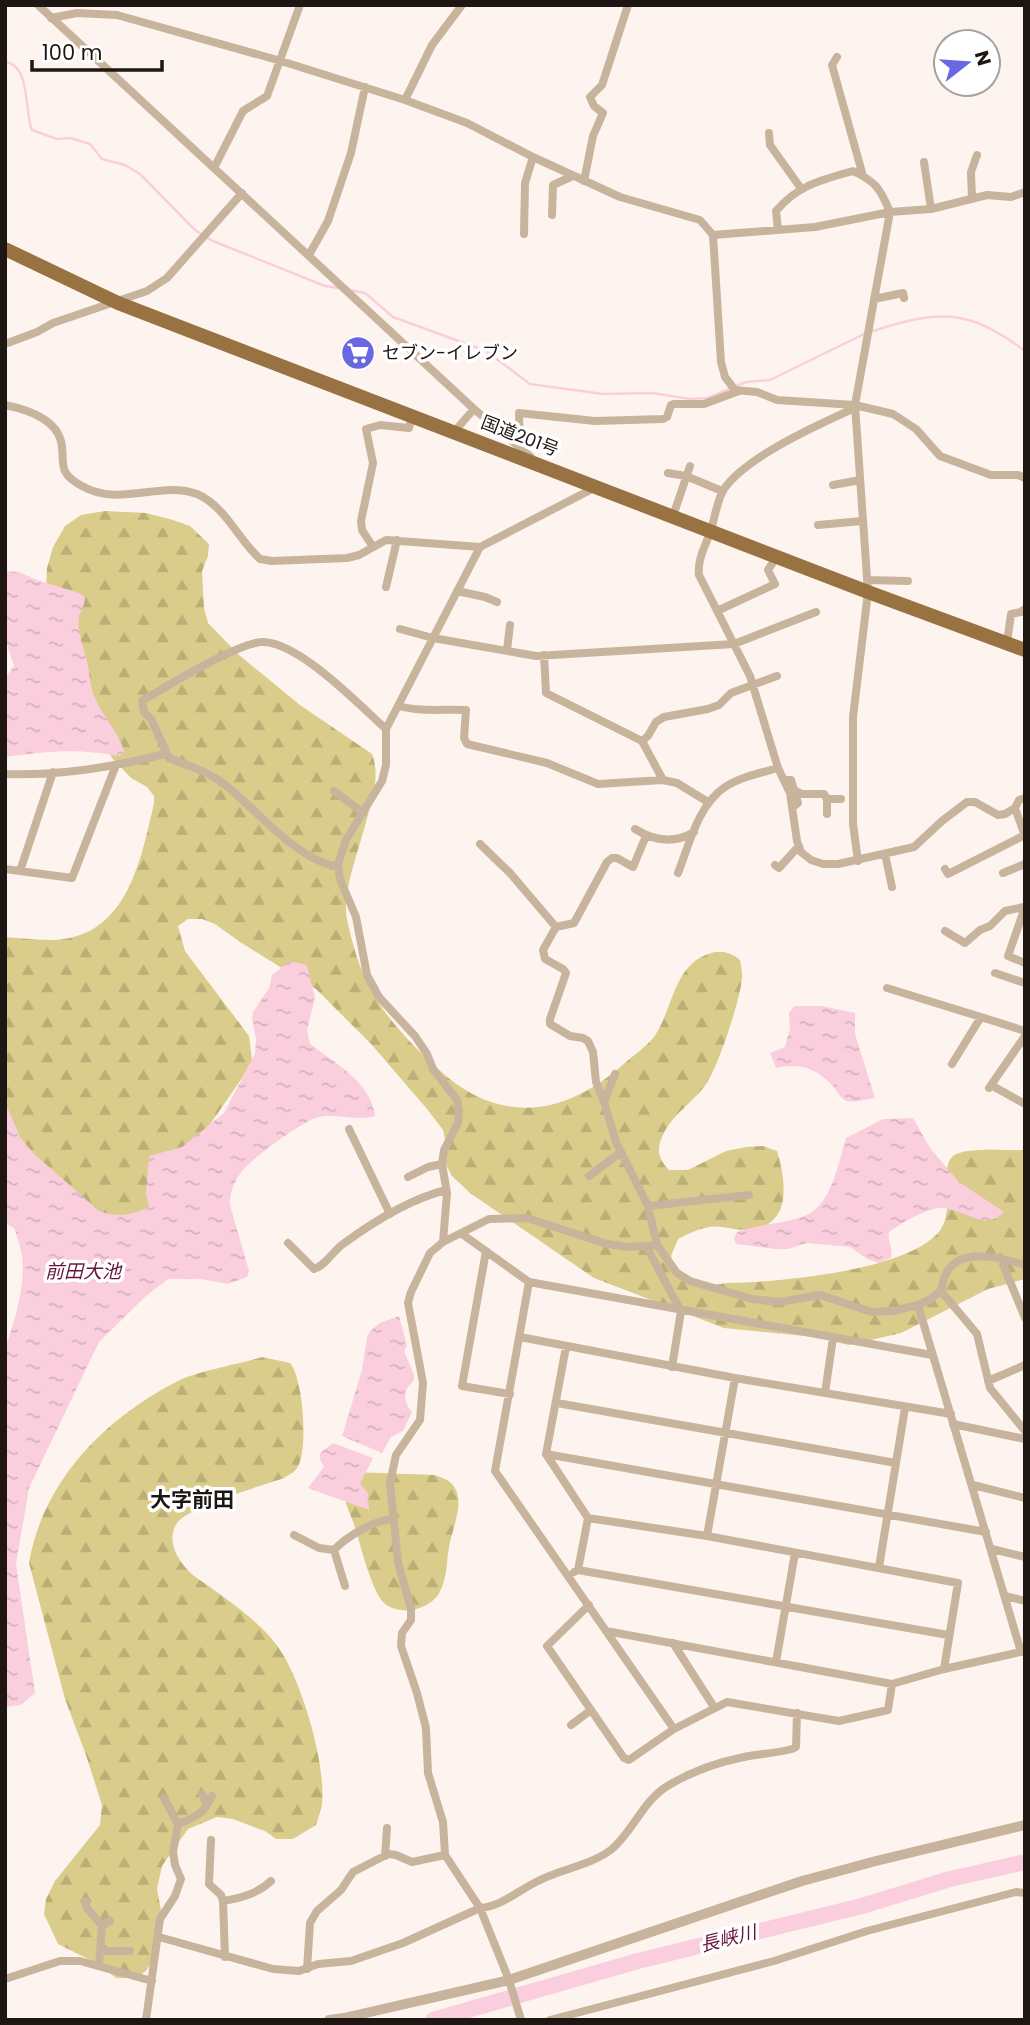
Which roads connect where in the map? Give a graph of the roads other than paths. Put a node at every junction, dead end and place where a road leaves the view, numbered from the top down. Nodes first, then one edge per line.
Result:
1 (38, 5) edge
2 (300, 5) edge
3 (462, 5) edge
4 (628, 5) edge
5 (51, 18) junction
6 (837, 57) dead end
7 (281, 61) junction
8 (365, 87) junction
9 (405, 100) junction
10 (769, 133) dead end
11 (977, 155) dead end
12 (533, 157) junction
13 (924, 162) dead end
14 (214, 168) junction
15 (573, 176) junction
16 (863, 176) junction
17 (584, 181) junction
18 (800, 187) junction
19 (1025, 192) edge
20 (242, 193) junction
21 (972, 199) junction
22 (931, 209) junction
23 (890, 212) junction
24 (552, 215) dead end
25 (778, 230) junction
26 (524, 234) dead end
27 (713, 235) junction
28 (5, 249) edge
29 (309, 255) junction
30 (904, 298) dead end
31 (874, 299) junction
32 (118, 303) junction
33 (5, 344) edge
34 (735, 389) junction
35 (5, 405) edge
36 (855, 407) junction
37 (474, 409) junction
38 (412, 417) junction
39 (454, 432) junction
40 (520, 448) junction
41 (540, 465) junction
42 (690, 466) dead end
43 (668, 473) dead end
44 (686, 475) junction
45 (1025, 478) edge
46 (860, 480) junction
47 (833, 485) dead end
48 (598, 486) junction
49 (722, 491) junction
50 (673, 516) junction
51 (862, 521) junction
52 (818, 525) dead end
53 (711, 530) junction
54 (397, 540) junction
55 (373, 547) junction
56 (480, 547) junction
57 (777, 556) junction
58 (908, 581) dead end
59 (868, 586) junction
60 (386, 587) dead end
61 (457, 591) junction
62 (497, 602) dead end
63 (1025, 609) edge
64 (717, 611) junction
65 (816, 612) dead end
66 (510, 625) dead end
67 (400, 629) dead end
68 (433, 638) junction
69 (1007, 643) junction
70 (734, 644) junction
71 (507, 650) junction
72 (1025, 650) edge
73 (544, 655) junction
74 (777, 677) dead end
75 (753, 685) junction
76 (399, 706) junction
77 (386, 729) junction
78 (642, 741) junction
79 (165, 754) junction
80 (116, 765) junction
81 (778, 768) junction
82 (53, 772) junction
83 (5, 774) edge
84 (663, 780) junction
85 (784, 780) junction
86 (334, 791) dead end
87 (796, 791) junction
88 (1025, 798) edge
89 (827, 799) junction
90 (842, 799) dead end
91 (708, 802) junction
92 (792, 808) junction
93 (1015, 808) junction
94 (363, 813) junction
95 (827, 814) dead end
96 (635, 829) dead end
97 (694, 832) junction
98 (1024, 833) edge
99 (646, 836) junction
100 (480, 844) dead end
101 (799, 846) junction
102 (885, 854) junction
103 (858, 860) junction
104 (338, 864) junction
105 (1025, 864) edge
106 (775, 866) dead end
107 (5, 869) edge
108 (20, 871) junction
109 (678, 873) dead end
110 (1003, 873) dead end
111 (948, 874) dead end
112 (892, 887) dead end
113 (1024, 907) edge
114 (556, 927) junction
115 (945, 931) dead end
116 (1015, 959) junction
117 (1025, 963) edge
118 (995, 973) dead end
119 (1009, 977) junction
120 (1025, 983) edge
121 (887, 988) dead end
122 (981, 1017) junction
123 (1025, 1033) edge
124 (952, 1064) dead end
125 (615, 1074) dead end
126 (604, 1102) junction
127 (1025, 1104) edge
128 (349, 1129) dead end
129 (621, 1152) junction
130 (442, 1164) junction
131 (408, 1177) dead end
132 (589, 1177) dead end
133 (446, 1190) junction
134 (749, 1195) dead end
135 (648, 1206) junction
136 (390, 1214) junction
137 (462, 1234) junction
138 (443, 1242) junction
139 (289, 1243) dead end
140 (657, 1245) junction
141 (646, 1246) junction
142 (486, 1251) junction
143 (1000, 1257) junction
144 (1025, 1265) edge
145 (528, 1282) junction
146 (941, 1291) junction
147 (918, 1305) junction
148 (681, 1311) junction
149 (1025, 1318) edge
150 (520, 1337) junction
151 (833, 1338) junction
152 (566, 1347) junction
153 (932, 1356) junction
154 (1025, 1366) edge
155 (672, 1367) junction
156 (735, 1378) junction
157 (988, 1381) junction
158 (825, 1393) junction
159 (510, 1394) junction
160 (557, 1403) junction
161 (905, 1408) junction
162 (952, 1419) junction
163 (1025, 1431) edge
164 (725, 1432) junction
165 (1025, 1439) edge
166 (547, 1454) junction
167 (896, 1463) junction
168 (716, 1485) junction
169 (973, 1485) junction
170 (1025, 1498) edge
171 (887, 1516) junction
172 (588, 1518) junction
173 (393, 1519) junction
174 (986, 1532) junction
175 (294, 1535) dead end
176 (707, 1536) junction
177 (992, 1549) junction
178 (334, 1550) junction
179 (795, 1553) junction
180 (1025, 1557) edge
181 (878, 1567) junction
182 (578, 1570) junction
183 (569, 1575) junction
184 (345, 1586) dead end
185 (1006, 1596) junction
186 (1025, 1601) edge
187 (589, 1605) junction
188 (786, 1607) junction
189 (606, 1630) junction
190 (948, 1635) junction
191 (673, 1643) junction
192 (1023, 1652) edge
193 (776, 1662) junction
194 (944, 1669) junction
195 (892, 1684) junction
196 (714, 1707) junction
197 (591, 1710) junction
198 (797, 1713) junction
199 (571, 1725) dead end
200 (674, 1730) junction
201 (202, 1794) dead end
202 (212, 1796) dead end
203 (164, 1798) dead end
204 (207, 1805) junction
205 (178, 1824) junction
206 (1025, 1825) edge
207 (387, 1828) dead end
208 (211, 1840) dead end
209 (445, 1854) junction
210 (385, 1856) junction
211 (271, 1881) dead end
212 (1025, 1893) edge
213 (85, 1901) dead end
214 (223, 1901) junction
215 (480, 1908) junction
216 (159, 1937) junction
217 (101, 1951) junction
218 (130, 1951) dead end
219 (225, 1957) junction
220 (99, 1966) junction
221 (307, 1969) junction
222 (5, 1979) edge
223 (152, 1981) junction
224 (509, 1983) junction
225 (146, 2020) edge
226 (329, 2020) edge
227 (521, 2020) edge
228 (550, 2020) edge

1 - 5 street
2 - 7 street
3 - 9 street
4 - 17 street
5 - 7 street
5 - 14 street
6 - 16 street
7 - 8 street
7 - 14 street
8 - 9 street
8 - 29 street
9 - 12 street
10 - 18 street
11 - 21 street
12 - 15 street
12 - 26 street
13 - 22 street
14 - 20 street
15 - 17 street
15 - 24 street
16 - 18 street
16 - 23 street
17 - 27 street
18 - 25 street
19 - 21 street
20 - 29 street
20 - 32 street
21 - 22 street
22 - 23 street
23 - 25 street
23 - 31 street
25 - 27 street
27 - 34 street
28 - 32 highway, 国道201号
29 - 37 street
30 - 31 street
31 - 36 street
32 - 33 street
32 - 38 highway, 国道201号
34 - 36 street
34 - 40 street
35 - 55 street
36 - 45 street
36 - 46 street
36 - 49 street
37 - 39 street
37 - 40 street
38 - 39 highway, 国道201号
38 - 55 street
39 - 41 highway, 国道201号
40 - 41 street
41 - 48 highway, 国道201号
42 - 44 street
43 - 44 street
44 - 49 street
44 - 50 street
46 - 47 street
46 - 51 street
48 - 50 highway, 国道201号
48 - 56 street
49 - 53 street
50 - 53 highway, 国道201号
51 - 52 street
51 - 59 street
53 - 57 highway, 国道201号
53 - 64 street
54 - 55 street
54 - 56 street
54 - 60 street
56 - 61 street
57 - 59 highway, 国道201号
57 - 64 street
58 - 59 street
59 - 69 highway, 国道201号
59 - 103 street
61 - 62 street
61 - 68 street
63 - 69 street
64 - 70 street
65 - 70 street
66 - 71 street
67 - 68 street
68 - 71 street
68 - 76 street
69 - 72 highway, 国道201号
70 - 73 street
70 - 75 street
71 - 73 street
73 - 78 street
74 - 75 street
75 - 78 street
75 - 81 street
76 - 77 street
76 - 84 street
77 - 79 street
77 - 94 street
78 - 84 street
79 - 80 street
79 - 104 street
80 - 82 street
80 - 108 street
81 - 85 street
81 - 91 street
82 - 83 street
82 - 108 street
84 - 91 street
85 - 87 street
85 - 92 street
86 - 94 street
87 - 89 street
87 - 92 street
88 - 93 street
89 - 90 street
89 - 95 street
91 - 97 street
92 - 101 street
93 - 98 street
93 - 102 street
94 - 104 street
96 - 99 street
97 - 99 street
97 - 109 street
98 - 111 street
99 - 114 street
100 - 114 street
101 - 103 street
101 - 106 street
102 - 103 street
102 - 112 street
104 - 130 street
105 - 110 street
107 - 108 street
113 - 115 street
113 - 116 street
114 - 126 street
116 - 117 street
116 - 119 street
118 - 119 street
119 - 120 street
121 - 122 street
122 - 123 street
122 - 124 street
123 - 127 street
125 - 126 street
126 - 129 street
128 - 136 street
129 - 132 street
129 - 135 street
130 - 131 street
130 - 133 street
133 - 136 street
133 - 138 street
134 - 135 street
135 - 140 street
136 - 139 street
137 - 138 street
137 - 141 street
137 - 142 street
138 - 173 street
140 - 141 street
140 - 147 street
141 - 148 street
142 - 145 street
142 - 159 street
143 - 144 street
143 - 146 street
143 - 149 street
145 - 148 street
145 - 150 street
146 - 147 street
146 - 157 street
147 - 153 street
148 - 151 street
148 - 155 street
150 - 152 street
150 - 159 street
151 - 153 street
151 - 158 street
152 - 155 street
152 - 160 street
153 - 162 street
154 - 157 street
155 - 156 street
156 - 158 street
156 - 164 street
157 - 163 street
158 - 161 street
159 - 183 street
160 - 164 street
160 - 166 street
161 - 162 street
161 - 167 street
162 - 165 street
162 - 169 street
164 - 167 street
164 - 168 street
166 - 168 street
166 - 172 street
167 - 171 street
168 - 171 street
168 - 176 street
169 - 170 street
169 - 174 street
171 - 174 street
171 - 181 street
172 - 176 street
172 - 182 street
173 - 178 street
173 - 209 street
174 - 177 street
175 - 178 street
176 - 179 street
177 - 180 street
177 - 185 street
178 - 184 street
179 - 181 street
179 - 188 street
181 - 190 street
182 - 183 street
182 - 188 street
183 - 187 street
185 - 186 street
185 - 192 street
187 - 189 street
187 - 197 street
188 - 190 street
188 - 193 street
189 - 191 street
189 - 200 street
190 - 194 street
191 - 193 street
191 - 196 street
192 - 194 street
193 - 195 street
194 - 195 street
195 - 198 street
196 - 198 street
196 - 200 street
197 - 199 street
197 - 200 street
198 - 215 street
201 - 204 street
202 - 204 street
203 - 205 street
204 - 205 street
205 - 216 street
206 - 224 street
207 - 210 street
208 - 214 street
209 - 210 street
209 - 215 street
210 - 221 street
211 - 214 street
212 - 228 street
213 - 217 street
214 - 219 street
215 - 221 street
215 - 224 street
216 - 219 street
216 - 223 street
217 - 218 street
217 - 220 street
219 - 221 street
220 - 222 street
220 - 223 street
223 - 225 street
224 - 226 street
224 - 227 street

